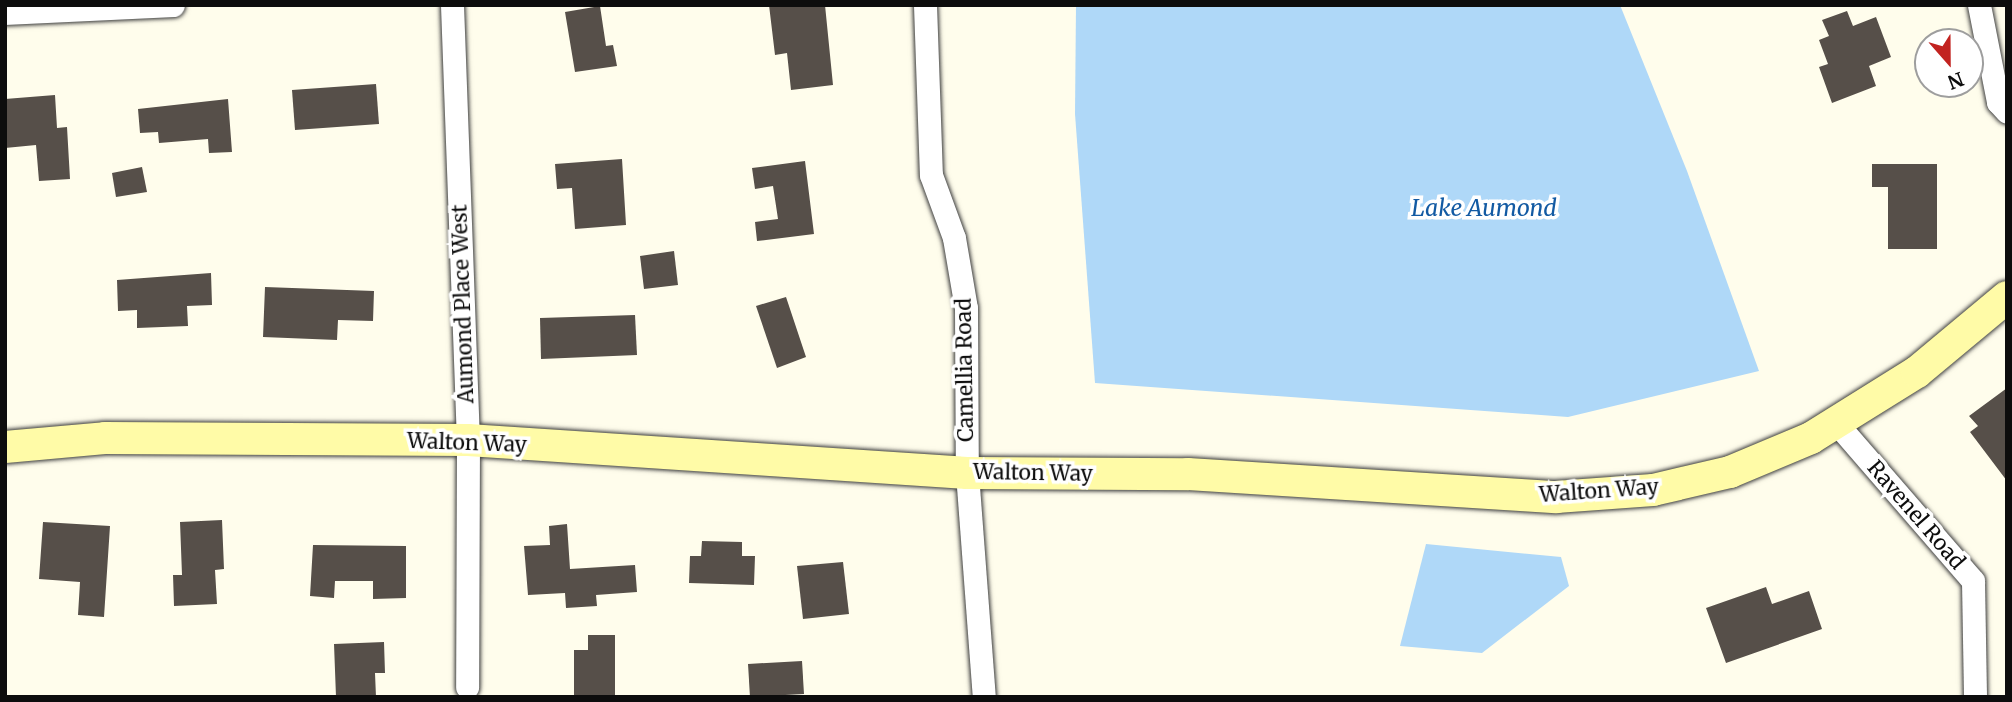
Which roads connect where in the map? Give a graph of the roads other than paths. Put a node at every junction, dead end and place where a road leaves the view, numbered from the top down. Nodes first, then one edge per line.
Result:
1 (173, 5) edge
2 (452, 5) edge
3 (925, 5) edge
4 (1979, 5) edge
5 (5, 13) edge
6 (2007, 112) edge
7 (2007, 297) edge
8 (1838, 425) junction
9 (468, 440) junction
10 (5, 447) edge
11 (967, 473) junction
12 (467, 687) dead end
13 (984, 697) edge
14 (1975, 697) edge

1 - 5 street
2 - 9 street, Aumond Place West
3 - 11 street, Camellia Road
4 - 6 street
7 - 8 main road, Walton Way
8 - 11 main road, Walton Way
8 - 14 street, Ravenel Road
9 - 10 main road, Walton Way
9 - 11 main road, Walton Way
9 - 12 street, Aumond Place West
11 - 13 street, Camellia Road

